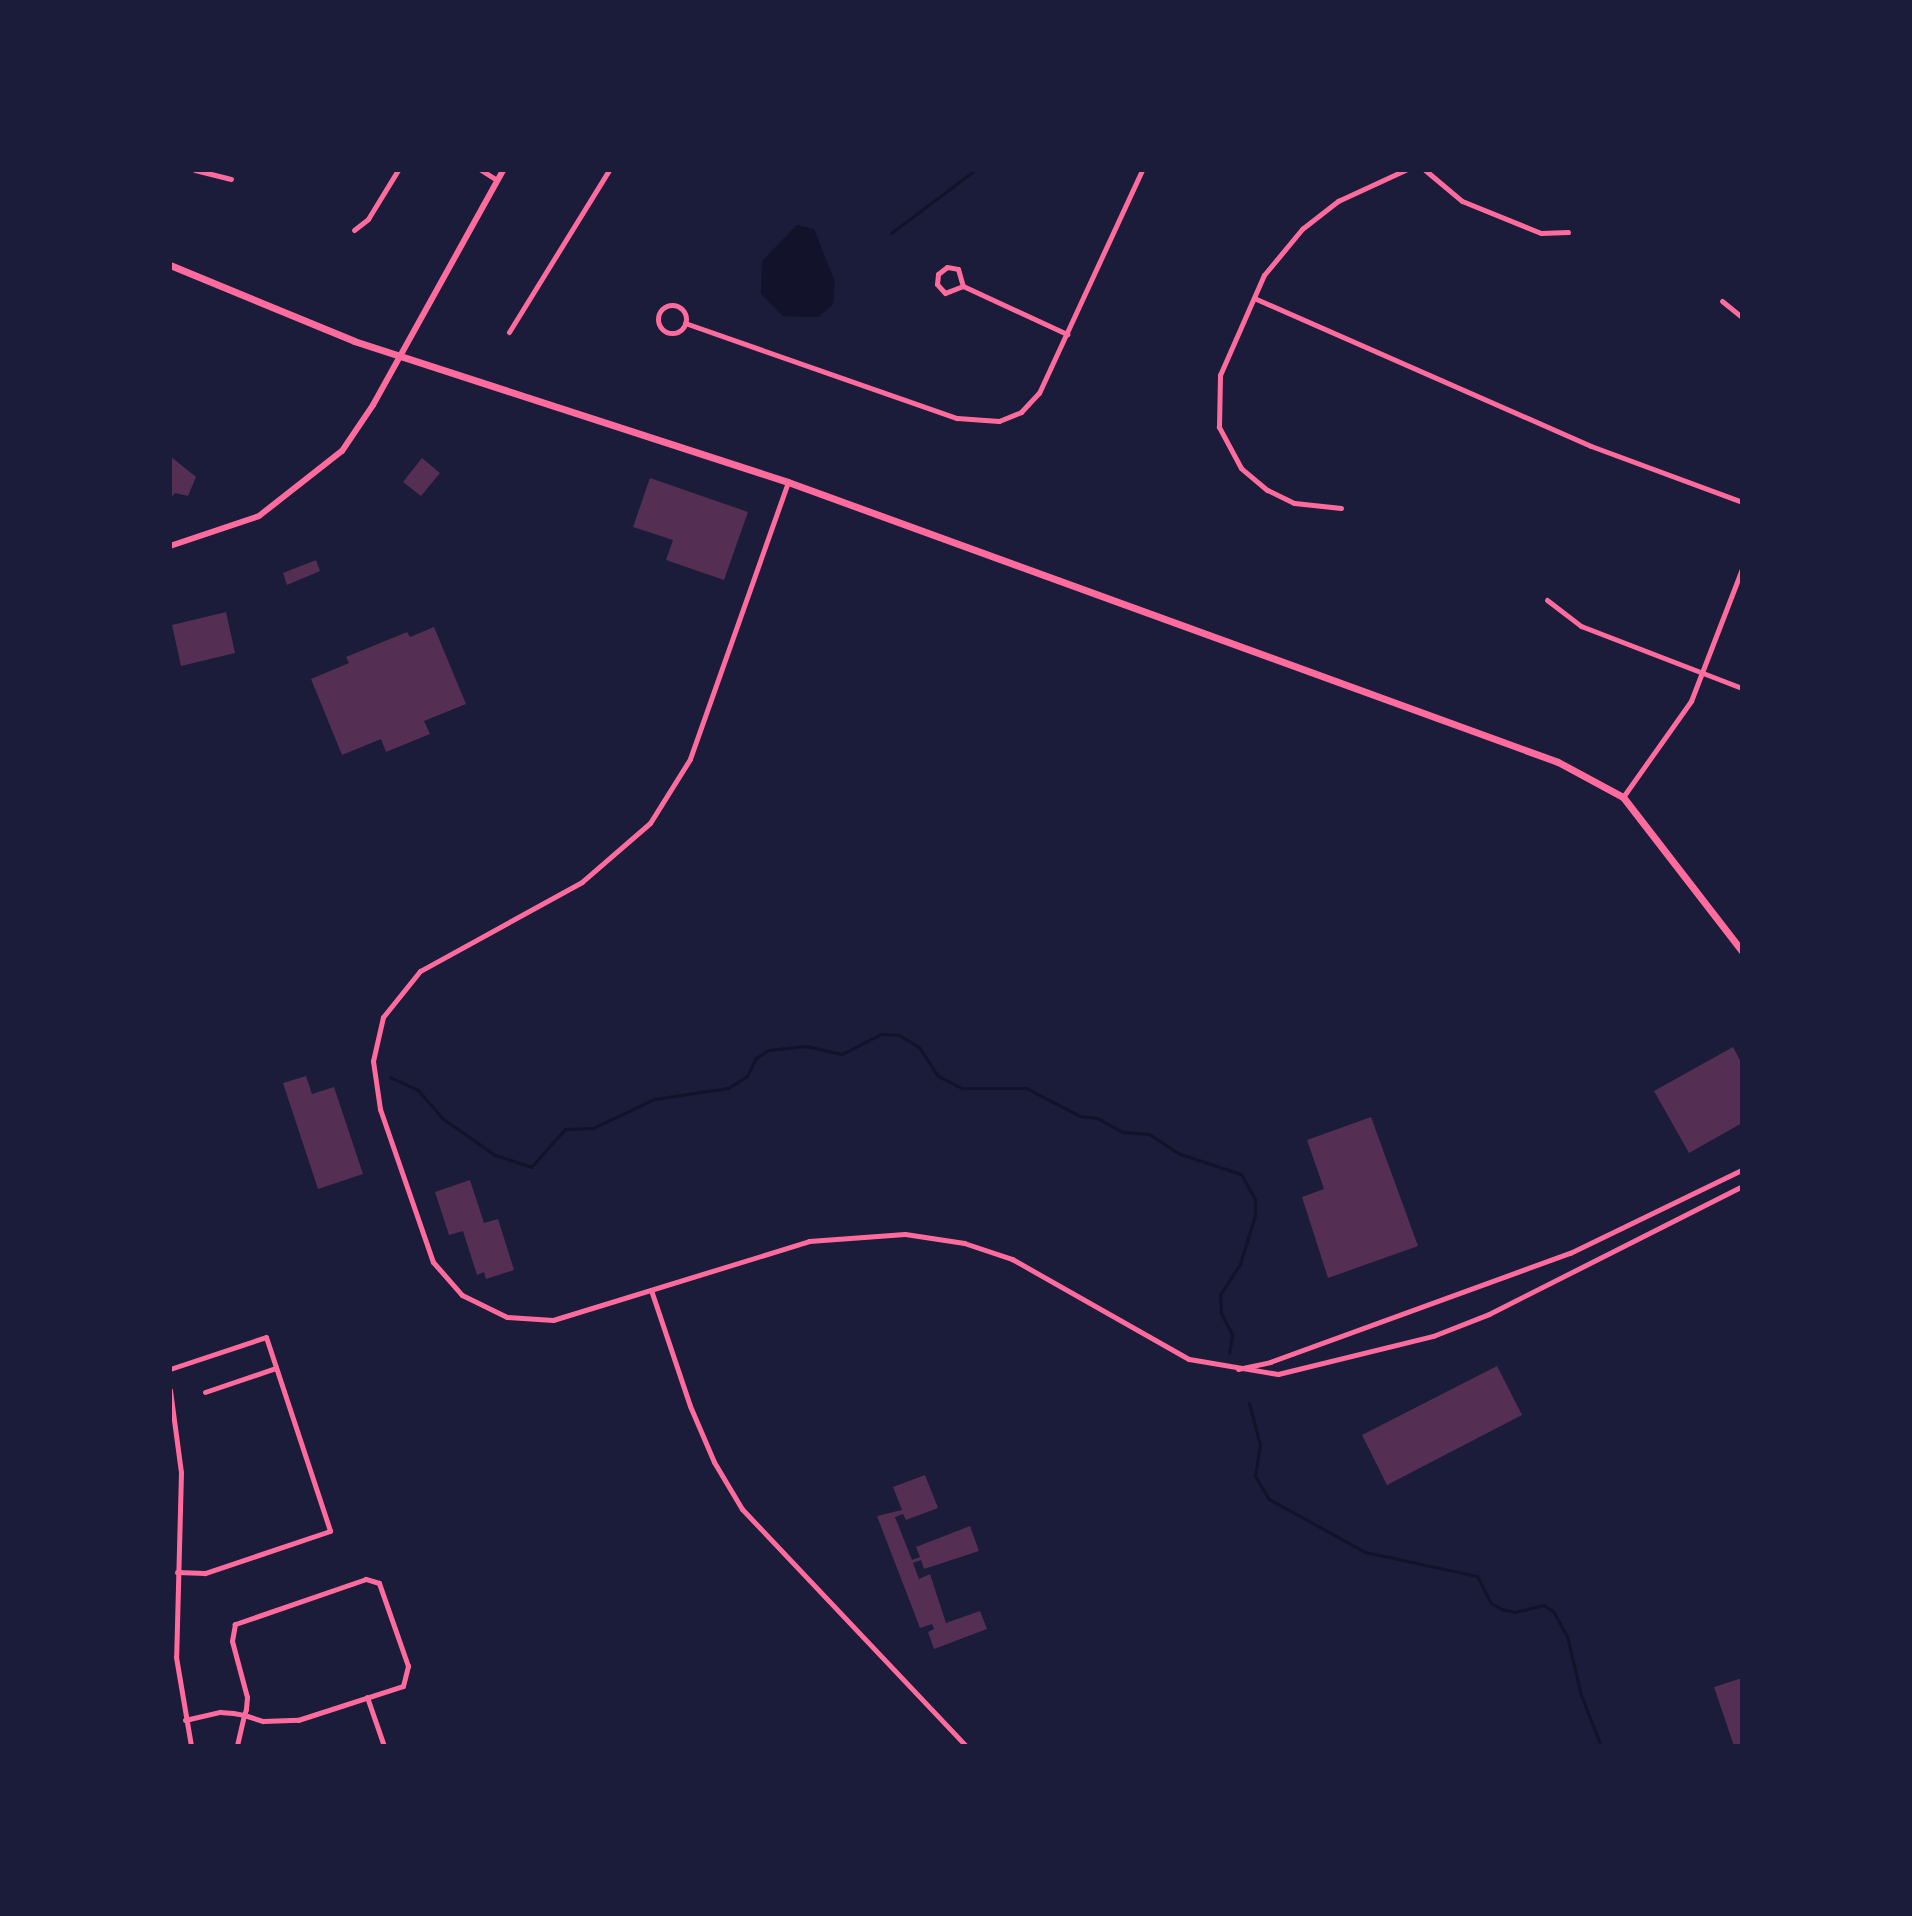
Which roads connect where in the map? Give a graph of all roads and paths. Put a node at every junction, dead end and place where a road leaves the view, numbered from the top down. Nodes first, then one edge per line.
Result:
1 (195, 170) edge
2 (398, 170) edge
3 (481, 170) edge
4 (503, 170) edge
5 (609, 170) edge
6 (1142, 170) edge
7 (1405, 170) edge
8 (1425, 170) edge
9 (231, 179) dead end
10 (497, 180) junction
11 (354, 230) dead end
12 (1568, 232) dead end
13 (170, 265) edge
14 (963, 286) junction
15 (1254, 298) junction
16 (1722, 301) dead end
17 (1742, 317) edge
18 (685, 323) junction
19 (509, 332) dead end
20 (1067, 334) junction
21 (397, 355) junction
22 (788, 482) junction
23 (1742, 502) edge
24 (1341, 508) dead end
25 (170, 546) edge
26 (1742, 569) edge
27 (1547, 600) dead end
28 (1705, 670) junction
29 (1742, 688) edge
30 (1623, 797) junction
31 (1742, 951) edge
32 (1742, 1170) edge
33 (1742, 1186) edge
34 (651, 1290) junction
35 (276, 1368) junction
36 (170, 1369) edge
37 (1235, 1369) junction
38 (170, 1390) edge
39 (205, 1392) dead end
40 (177, 1572) junction
41 (367, 1697) junction
42 (244, 1715) junction
43 (185, 1720) junction
44 (191, 1746) edge
45 (237, 1746) edge
46 (384, 1746) edge
47 (966, 1746) edge

1 - 9 street
2 - 11 street
3 - 10 street
4 - 10 street
5 - 19 street
6 - 20 street
7 - 15 street
8 - 12 street
10 - 21 street
13 - 21 main road
14 - 14 street
14 - 20 street
15 - 23 street
15 - 24 street
16 - 17 street
18 - 18 street
18 - 20 street
21 - 22 main road
21 - 25 street
22 - 30 main road
22 - 34 street
26 - 28 street
27 - 28 street
28 - 29 street
28 - 30 street
30 - 31 main road
32 - 37 street
33 - 37 street
34 - 37 street
34 - 47 street
35 - 36 street
35 - 39 street
35 - 40 street
38 - 40 street
40 - 43 street
41 - 42 street
41 - 42 street
41 - 46 street
42 - 43 street
42 - 45 street
43 - 44 street

